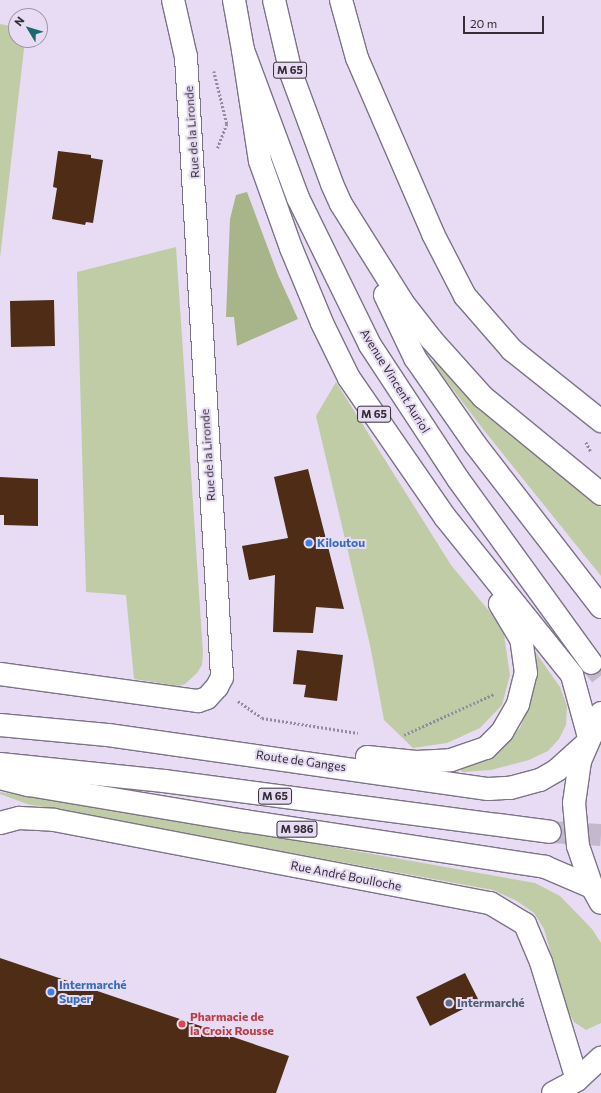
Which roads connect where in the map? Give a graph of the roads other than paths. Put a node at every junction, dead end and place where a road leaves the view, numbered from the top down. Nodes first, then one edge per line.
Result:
1 (173, 0) edge
2 (234, 0) edge
3 (274, 0) edge
4 (341, 0) edge
5 (243, 50) junction
6 (341, 204) junction
7 (601, 420) edge
8 (601, 494) edge
9 (445, 517) junction
10 (601, 607) edge
11 (591, 664) tunnel mouth
12 (0, 674) edge
13 (601, 713) edge
14 (0, 725) edge
15 (588, 740) junction
16 (253, 754) junction
17 (0, 764) edge
18 (0, 778) edge
19 (0, 823) edge
20 (550, 832) tunnel mouth
21 (596, 895) edge
22 (601, 1058) edge
23 (577, 1080) junction
24 (553, 1093) edge

1 - 12 main road, Rue de la Lironde
2 - 5 main road, Avenue Vincent Auriol / M 65
3 - 6 main road, M 65
4 - 7 main road
5 - 9 main road, M 65
5 - 11 main road, Avenue Vincent Auriol / M 65
6 - 8 main road, M 65
6 - 10 main road, M 65
9 - 15 main road, M 65
9 - 16 main road, M 65
13 - 15 main road
14 - 16 main road, Route de Ganges
15 - 16 main road, Route de Ganges
15 - 21 main road
17 - 20 main road, M 65
18 - 21 main road, M 986
19 - 23 main road, Rue André Boulloche
22 - 23 main road
23 - 24 main road

